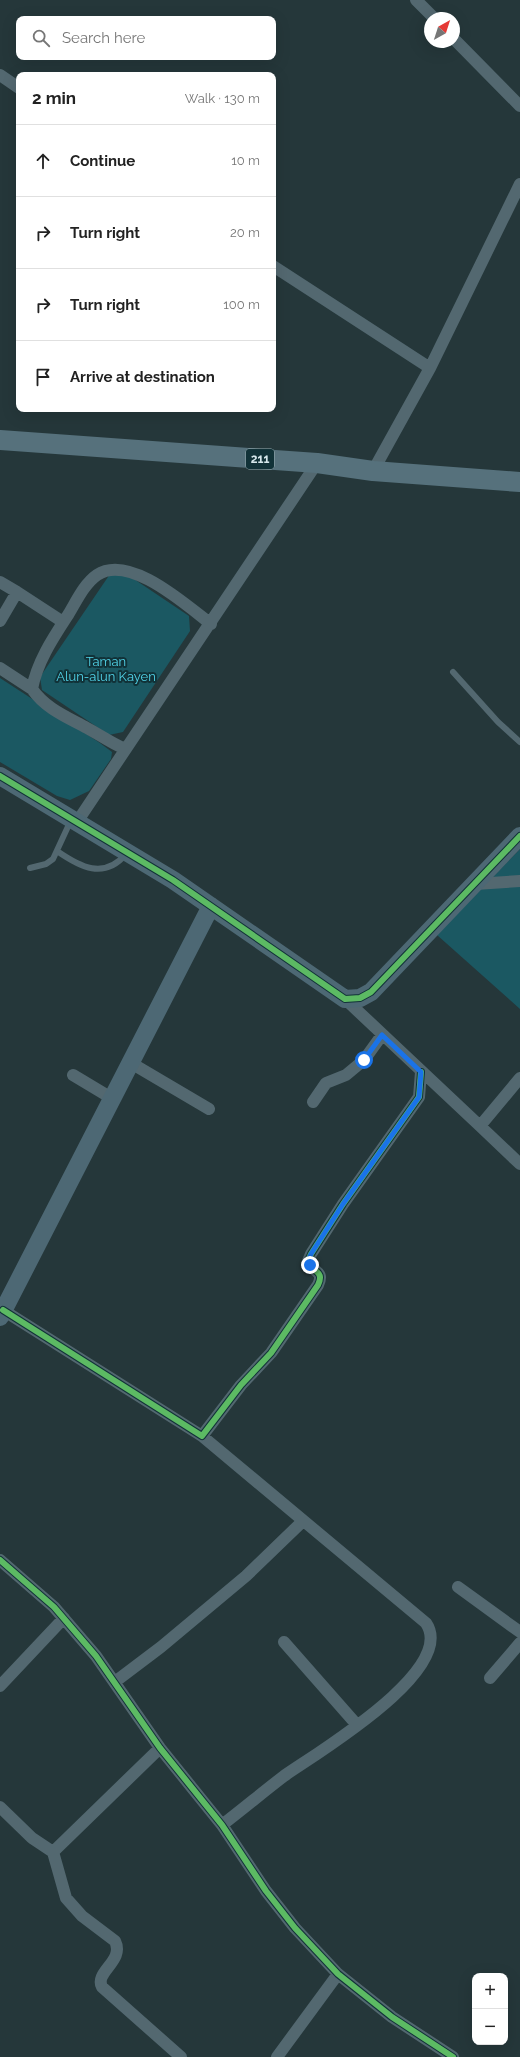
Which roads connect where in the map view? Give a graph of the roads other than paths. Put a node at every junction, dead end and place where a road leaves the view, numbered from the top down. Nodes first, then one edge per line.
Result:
1 (416, 0) edge
2 (428, 12) edge
3 (460, 45) edge
4 (0, 75) edge
5 (16, 86) edge
6 (520, 106) edge
7 (520, 184) edge
8 (276, 268) edge
9 (430, 368) junction
10 (0, 440) edge
11 (317, 463) junction
12 (373, 471) junction
13 (520, 482) edge
14 (0, 582) edge
15 (17, 592) junction
16 (0, 621) edge
17 (63, 622) junction
18 (211, 624) junction
19 (0, 668) edge
20 (453, 672) dead end
21 (32, 689) junction
22 (520, 742) edge
23 (125, 749) junction
24 (0, 776) edge
25 (74, 820) junction
26 (520, 836) edge
27 (57, 851) junction
28 (127, 852) junction
29 (30, 868) dead end
30 (520, 881) edge
31 (475, 884) junction
32 (211, 906) junction
33 (345, 999) junction
34 (382, 1035) junction
35 (131, 1063) junction
36 (421, 1072) junction
37 (74, 1075) dead end
38 (520, 1078) edge
39 (113, 1099) junction
40 (313, 1102) dead end
41 (209, 1109) dead end
42 (480, 1126) junction
43 (520, 1164) edge
44 (2, 1314) edge
45 (202, 1436) junction
46 (303, 1521) junction
47 (0, 1560) edge
48 (458, 1587) dead end
49 (64, 1618) junction
50 (520, 1632) edge
51 (284, 1642) dead end
52 (520, 1643) edge
53 (490, 1678) dead end
54 (116, 1682) junction
55 (0, 1686) edge
56 (357, 1725) junction
57 (160, 1748) junction
58 (0, 1807) edge
59 (222, 1825) junction
60 (53, 1852) junction
61 (338, 1974) junction
62 (182, 2057) edge
63 (277, 2057) edge
64 (452, 2057) edge

1 - 2 street
3 - 6 street
4 - 5 street
7 - 9 street
8 - 9 street
9 - 12 street
10 - 11 main road, 211
11 - 12 main road, 211
11 - 18 street
12 - 13 main road, 211
14 - 15 street
15 - 16 street
15 - 17 street
17 - 18 street
17 - 21 street
18 - 23 street
19 - 21 street
20 - 22 lane
21 - 23 street
23 - 25 street
24 - 25 street
25 - 27 lane
25 - 28 street
26 - 31 street
27 - 28 lane
27 - 29 lane
28 - 32 street
30 - 31 street
31 - 33 street
32 - 33 street
32 - 35 street
33 - 34 street
34 - 36 street
34 - 40 street
35 - 39 street
35 - 41 street
36 - 42 street
36 - 45 street
37 - 39 street
38 - 42 street
39 - 44 street
42 - 43 street
44 - 45 street
45 - 46 street
46 - 54 street
46 - 56 street
47 - 49 street
48 - 50 street
49 - 54 street
49 - 55 street
51 - 56 street
52 - 53 street
54 - 57 street
56 - 59 street
57 - 59 street
57 - 60 street
58 - 60 street
59 - 61 street
60 - 62 street
61 - 63 street
61 - 64 street

